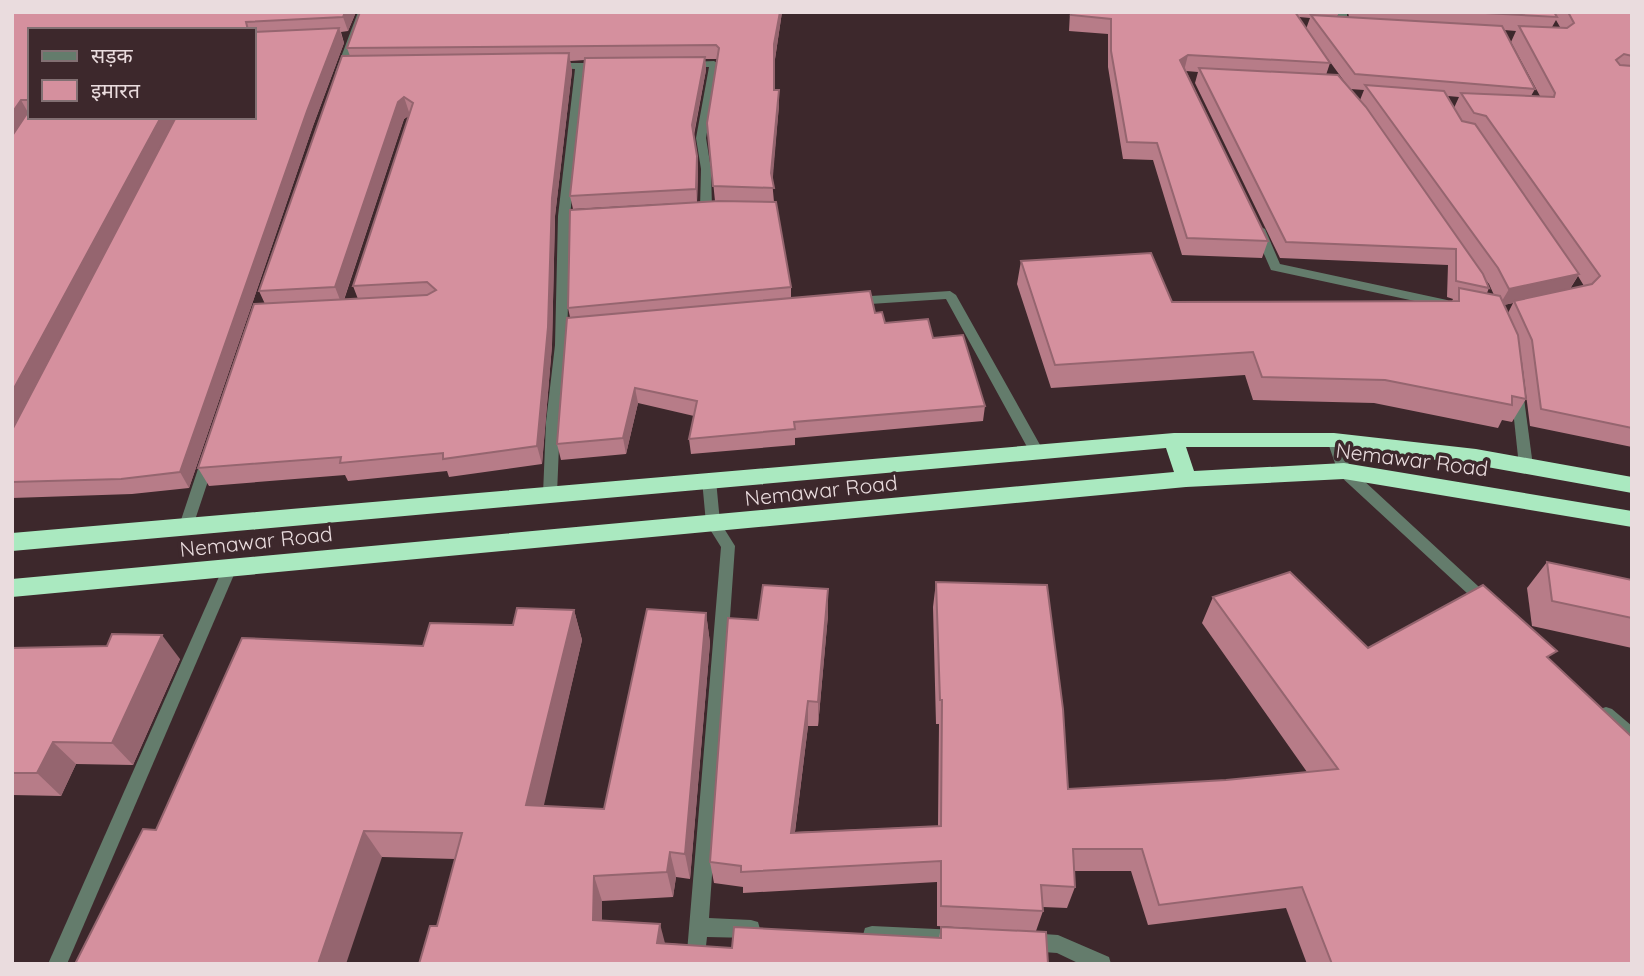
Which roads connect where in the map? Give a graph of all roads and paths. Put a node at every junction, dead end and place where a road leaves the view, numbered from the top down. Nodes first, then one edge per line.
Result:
1 (363, 12) edge
2 (1342, 12) edge
3 (1332, 26) edge
4 (1345, 27) junction
5 (1357, 28) edge
6 (620, 65) edge
7 (674, 65) edge
8 (545, 66) edge
9 (580, 66) junction
10 (342, 68) junction
11 (356, 68) edge
12 (334, 92) edge
13 (720, 207) edge
14 (693, 208) edge
15 (706, 208) junction
16 (1254, 217) edge
17 (839, 301) edge
18 (1453, 305) edge
19 (1515, 371) edge
20 (1174, 440) junction
21 (1334, 440) junction
22 (213, 447) edge
23 (1037, 452) junction
24 (1527, 466) junction
25 (1344, 471) junction
26 (1186, 479) junction
27 (709, 480) junction
28 (1632, 485) edge
29 (550, 494) junction
30 (1632, 519) edge
31 (713, 523) junction
32 (186, 526) junction
33 (12, 542) edge
34 (229, 570) junction
35 (12, 589) edge
36 (1498, 614) edge
37 (1591, 699) edge
38 (1632, 737) edge
39 (699, 927) junction
40 (768, 930) edge
41 (851, 934) edge
42 (975, 940) edge
43 (1017, 942) edge
44 (57, 964) edge
45 (695, 964) edge
46 (1102, 964) edge

1 - 10 street
2 - 4 street
3 - 4 street
4 - 5 street
6 - 9 street
7 - 15 street
8 - 9 street
9 - 29 street
10 - 11 street
10 - 12 street
13 - 15 street
14 - 15 street
16 - 18 street
17 - 23 street
19 - 24 street
20 - 21 highway, Nemawar Road
20 - 23 highway, Nemawar Road
20 - 26 highway
21 - 24 highway, Nemawar Road
21 - 25 street
22 - 32 street
23 - 27 highway, Nemawar Road
24 - 28 highway, Nemawar Road
25 - 26 highway, Nemawar Road
25 - 30 highway, Nemawar Road
25 - 36 street
26 - 31 highway, Nemawar Road
27 - 29 highway, Nemawar Road
27 - 31 street
29 - 32 highway, Nemawar Road
31 - 34 highway, Nemawar Road
31 - 39 street
32 - 33 highway, Nemawar Road
34 - 35 highway, Nemawar Road
34 - 44 street
37 - 38 street
39 - 40 street
39 - 45 street
41 - 42 street
43 - 46 street

